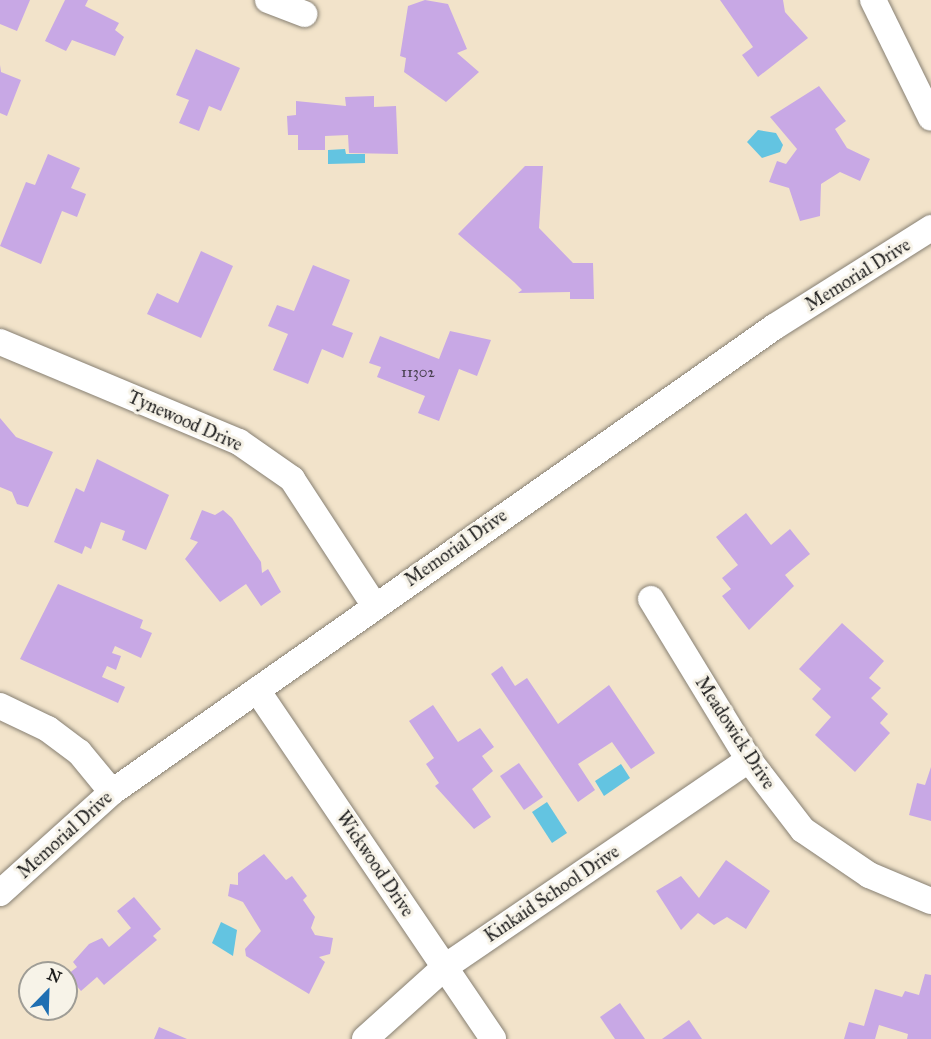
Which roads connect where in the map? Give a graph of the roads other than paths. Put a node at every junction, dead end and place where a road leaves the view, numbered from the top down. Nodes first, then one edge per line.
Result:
1 (268, 0) edge
2 (873, 0) edge
3 (304, 14) dead end
4 (931, 118) edge
5 (931, 228) edge
6 (0, 342) edge
7 (651, 599) dead end
8 (374, 605) junction
9 (257, 690) junction
10 (0, 706) edge
11 (749, 760) junction
12 (112, 792) junction
13 (0, 893) edge
14 (931, 901) edge
15 (445, 967) junction
16 (365, 1039) edge
17 (493, 1039) edge

1 - 3 street
2 - 4 street
5 - 8 street, Memorial Drive
6 - 8 street, Tynewood Drive
7 - 11 street, Meadowick Drive
8 - 9 street, Memorial Drive
9 - 12 street, Memorial Drive
9 - 15 street, Wickwood Drive
10 - 12 street
11 - 14 street, Meadowick Drive
11 - 15 street, Kinkaid School Drive
12 - 13 street, Memorial Drive
15 - 16 street, Kinkaid School Drive
15 - 17 street, Wickwood Drive

